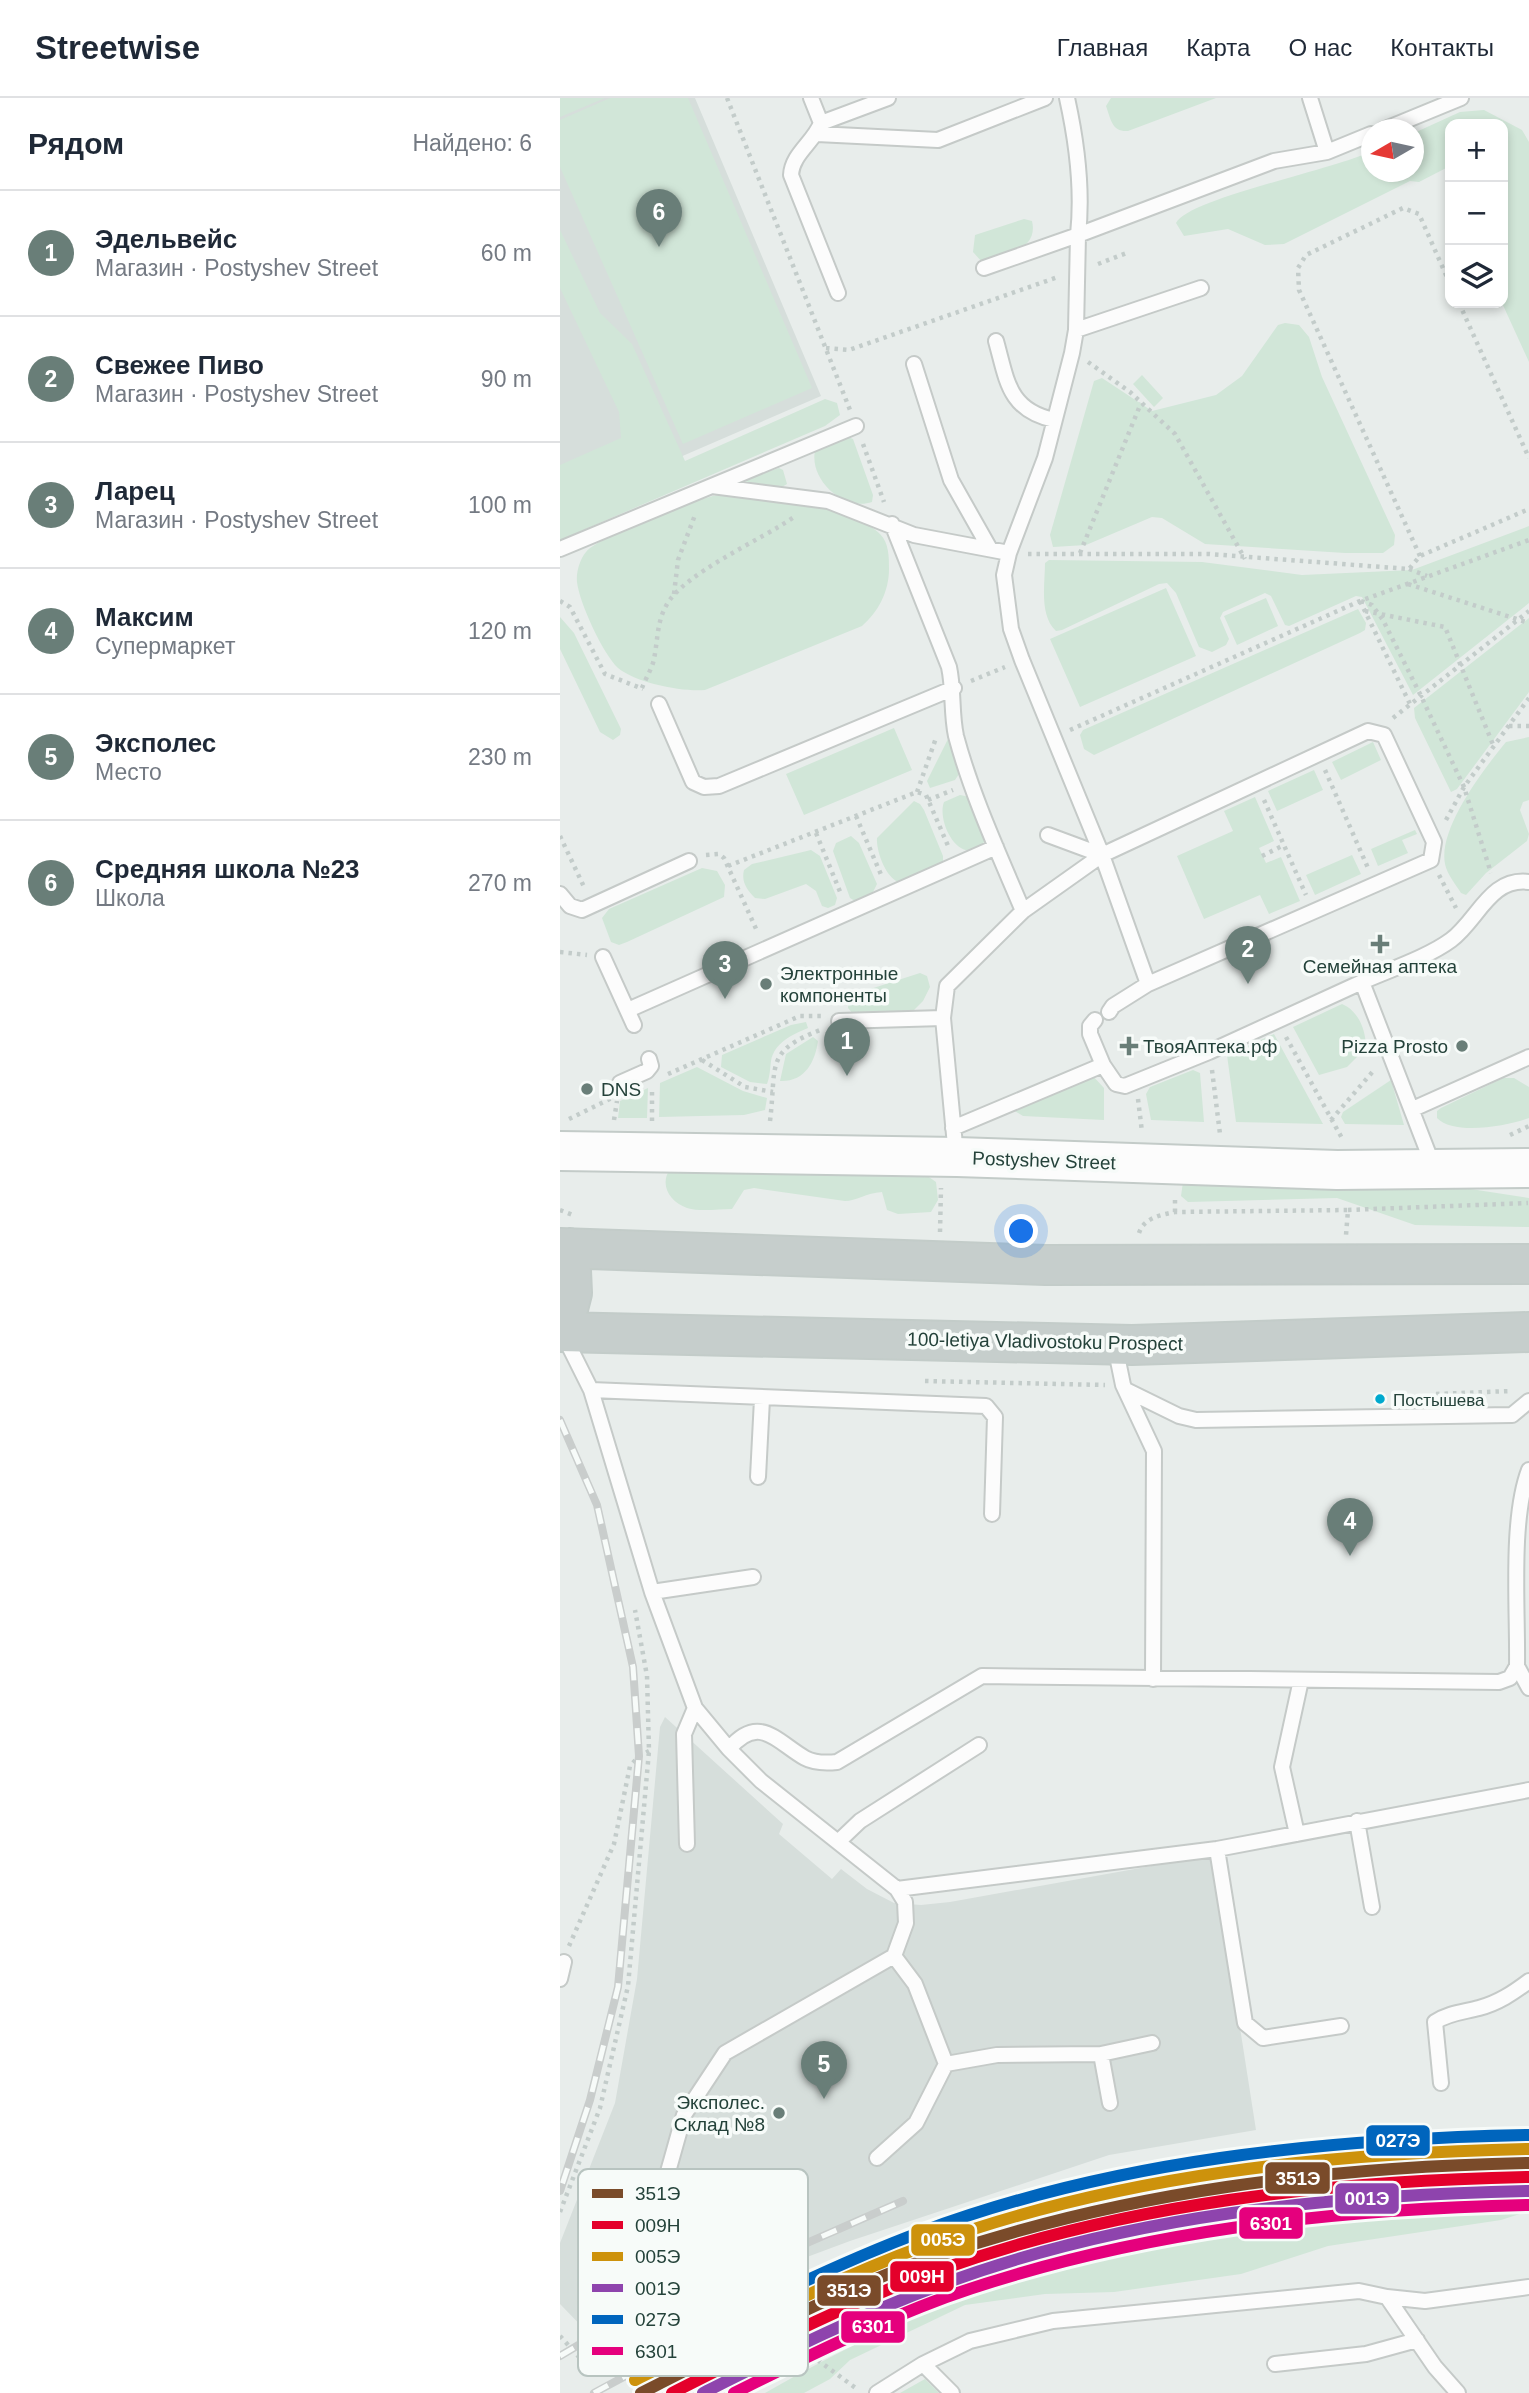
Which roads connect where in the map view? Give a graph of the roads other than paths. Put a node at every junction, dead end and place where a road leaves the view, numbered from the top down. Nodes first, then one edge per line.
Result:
1 (811, 98) edge
2 (888, 98) edge
3 (1045, 98) edge
4 (1067, 98) edge
5 (1461, 98) edge
6 (1314, 99) edge
7 (1410, 119) edge
8 (819, 129) junction
9 (1361, 138) edge
10 (1327, 152) junction
11 (1079, 236) junction
12 (984, 268) dead end
13 (1201, 288) dead end
14 (838, 293) dead end
15 (1076, 330) junction
16 (996, 341) dead end
17 (914, 364) dead end
18 (1054, 420) junction
19 (856, 426) road end
20 (703, 488) junction
21 (891, 524) junction
22 (560, 549) edge
23 (990, 549) junction
24 (1009, 553) junction
25 (954, 688) junction
26 (659, 704) road end
27 (1048, 835) dead end
28 (996, 847) junction
29 (1102, 855) junction
30 (689, 860) road end
31 (1529, 883) edge
32 (560, 894) edge
33 (1023, 911) junction
34 (603, 957) dead end
35 (1362, 982) junction
36 (1148, 984) junction
37 (628, 1010) junction
38 (1109, 1012) dead end
39 (943, 1018) junction
40 (1096, 1020) dead end
41 (839, 1021) road end
42 (634, 1025) dead end
43 (1529, 1057) edge
44 (649, 1059) dead end
45 (1104, 1065) junction
46 (620, 1083) dead end
47 (1413, 1109) junction
48 (955, 1143) junction
49 (560, 1152) edge
50 (1529, 1168) edge
51 (1435, 1169) junction
52 (563, 1246) edge
53 (1529, 1264) edge
54 (561, 1332) edge
55 (1529, 1332) edge
56 (1114, 1345) junction
57 (591, 1390) junction
58 (1126, 1390) junction
59 (762, 1399) junction
60 (1529, 1401) edge
61 (1529, 1469) edge
62 (758, 1477) dead end
63 (992, 1514) dead end
64 (753, 1577) dead end
65 (652, 1592) junction
66 (1517, 1666) junction
67 (1153, 1679) junction
68 (1301, 1680) junction
69 (1529, 1688) edge
70 (695, 1707) junction
71 (979, 1745) dead end
72 (729, 1749) junction
73 (1529, 1790) edge
74 (1357, 1821) junction
75 (1297, 1834) junction
76 (838, 1843) junction
77 (687, 1844) dead end
78 (1217, 1849) junction
79 (897, 1889) junction
80 (1372, 1907) dead end
81 (894, 1956) junction
82 (564, 1962) road end
83 (560, 1979) edge
84 (1529, 1981) edge
85 (1341, 2026) dead end
86 (1152, 2043) dead end
87 (1101, 2054) junction
88 (946, 2064) junction
89 (1441, 2083) dead end
90 (1110, 2103) dead end
91 (877, 2158) dead end
92 (669, 2169) edge
93 (1529, 2287) edge
94 (1387, 2297) junction
95 (1417, 2340) junction
96 (923, 2364) junction
97 (1275, 2364) dead end
98 (877, 2393) edge
99 (952, 2393) edge
100 (1458, 2393) edge

1 - 8 lane
2 - 8 lane
3 - 8 lane
4 - 11 lane
5 - 7 lane
6 - 10 lane
8 - 14 lane
9 - 10 lane
10 - 11 lane
11 - 12 lane
11 - 15 lane
13 - 15 lane
15 - 18 lane
16 - 18 lane
17 - 23 lane
18 - 24 lane
19 - 20 lane
20 - 21 lane
20 - 22 lane
21 - 23 lane
21 - 25 lane
23 - 24 lane
24 - 29 lane
25 - 26 lane
25 - 28 lane
27 - 29 lane
28 - 33 lane
28 - 37 lane
29 - 33 lane
29 - 36 lane
29 - 36 lane
30 - 32 lane
31 - 35 lane
33 - 39 lane
34 - 37 lane
35 - 45 lane
35 - 47 lane
36 - 38 lane
37 - 42 lane
39 - 41 lane
39 - 48 lane
40 - 45 lane
43 - 47 lane
44 - 46 lane
45 - 48 lane
47 - 51 lane
48 - 49 main road, Postyshev Street
48 - 51 main road, Postyshev Street
50 - 51 main road, Postyshev Street
52 - 53 highway
52 - 54 highway
54 - 56 highway, 100-letiya Vladivostoku Prospect
54 - 57 lane
55 - 56 highway, 100-letiya Vladivostoku Prospect
56 - 58 lane
57 - 59 lane
57 - 65 lane
58 - 60 lane
58 - 67 lane
59 - 62 lane
59 - 63 lane
61 - 66 lane
64 - 65 lane
65 - 70 lane
66 - 68 lane
66 - 69 lane
67 - 68 lane
67 - 72 lane
68 - 75 lane
70 - 72 lane
70 - 77 lane
71 - 76 lane
72 - 76 lane
73 - 74 lane
74 - 75 lane
74 - 80 lane
75 - 78 lane
76 - 79 lane
78 - 79 lane
78 - 85 lane
79 - 81 lane
81 - 88 lane
81 - 92 lane
82 - 83 lane
84 - 89 lane
86 - 87 lane
87 - 88 lane
87 - 90 lane
88 - 91 lane
93 - 94 lane
94 - 95 lane
94 - 96 lane
95 - 97 lane
95 - 100 lane
96 - 98 lane
96 - 99 lane

